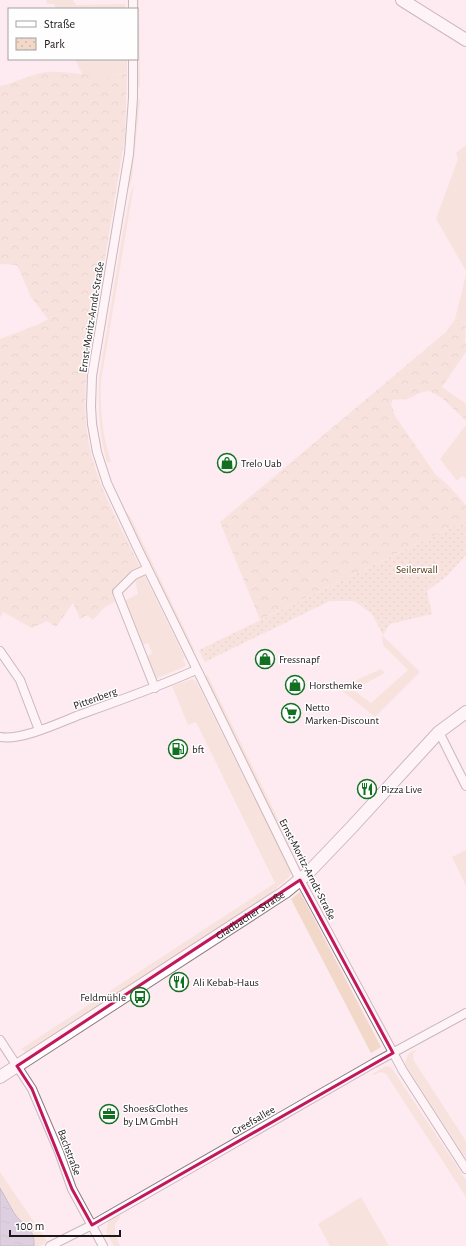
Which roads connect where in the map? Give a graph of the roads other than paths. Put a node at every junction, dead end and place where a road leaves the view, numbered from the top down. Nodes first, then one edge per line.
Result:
1 (402, 0) edge
2 (466, 40) edge
3 (134, 60) edge
4 (147, 569) junction
5 (0, 651) edge
6 (196, 670) junction
7 (155, 688) junction
8 (466, 712) edge
9 (39, 730) junction
10 (438, 732) junction
11 (0, 737) edge
12 (466, 786) edge
13 (300, 880) junction
14 (466, 1013) edge
15 (0, 1040) edge
16 (393, 1053) junction
17 (17, 1066) junction
18 (0, 1077) edge
19 (466, 1169) edge
20 (92, 1225) junction
21 (50, 1246) edge
22 (103, 1246) edge

1 - 2 main road
3 - 4 street, Ernst-Moritz-Arndt-Straße
4 - 6 street, Ernst-Moritz-Arndt-Straße
4 - 7 street
5 - 9 street
6 - 7 street, Pittenberg
6 - 13 street, Ernst-Moritz-Arndt-Straße
7 - 9 street, Pittenberg
8 - 10 main road, Gladbacher Straße
9 - 11 street, Pittenberg
10 - 12 street
10 - 13 main road, Gladbacher Straße
13 - 16 street, Ernst-Moritz-Arndt-Straße
13 - 17 main road, Gladbacher Straße
14 - 16 street, Greefsallee
15 - 17 street, Bachstraße
16 - 19 street, Ernst-Moritz-Arndt-Straße
16 - 20 street, Greefsallee
17 - 18 main road, Gladbacher Straße
17 - 20 street, Bachstraße
20 - 21 street, Greefsallee
20 - 22 street, Bachstraße

